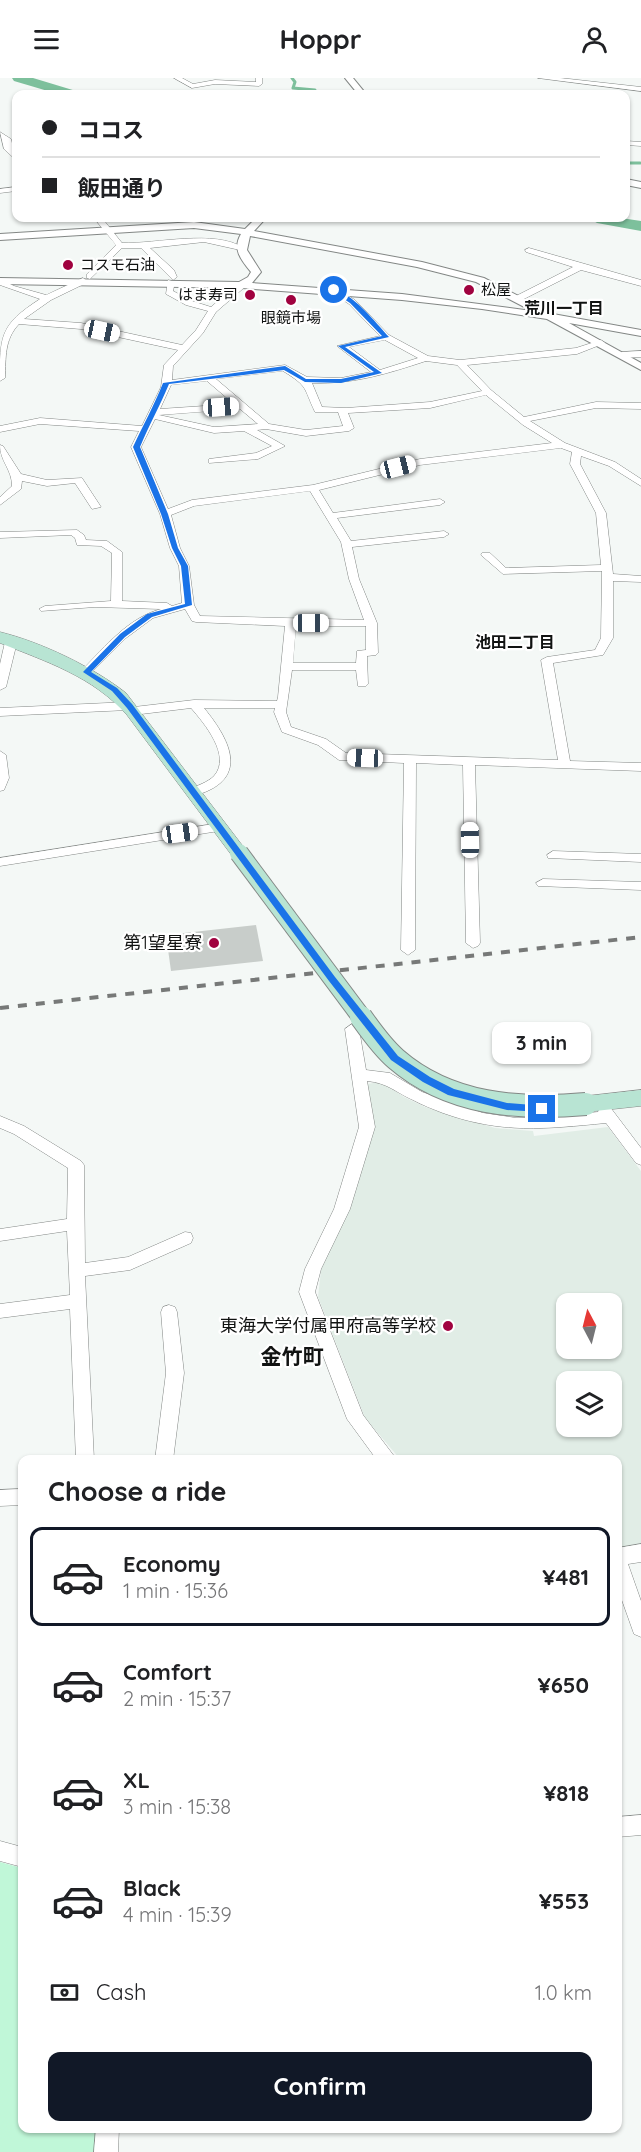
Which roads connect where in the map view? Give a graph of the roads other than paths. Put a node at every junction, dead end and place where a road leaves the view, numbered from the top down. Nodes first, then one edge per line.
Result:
1 (177, 78) edge
2 (260, 78) edge
3 (349, 78) edge
4 (541, 78) edge
5 (207, 81) edge
6 (225, 83) junction
7 (641, 89) edge
8 (226, 90) edge
9 (359, 90) edge
10 (1, 134) edge
11 (12, 155) edge
12 (102, 222) edge
13 (257, 222) edge
14 (111, 231) junction
15 (246, 232) junction
16 (0, 237) edge
17 (120, 245) junction
18 (143, 246) junction
19 (240, 249) junction
20 (529, 250) dead end
21 (580, 267) junction
22 (87, 279) junction
23 (172, 279) junction
24 (0, 280) edge
25 (247, 282) junction
26 (641, 283) edge
27 (334, 290) junction
28 (46, 298) junction
29 (519, 298) junction
30 (535, 306) junction
31 (213, 310) junction
32 (552, 317) junction
33 (18, 321) junction
34 (0, 326) edge
35 (641, 327) edge
36 (641, 333) edge
37 (386, 337) junction
38 (601, 343) junction
39 (1, 345) edge
40 (183, 348) junction
41 (641, 354) edge
42 (622, 356) junction
43 (426, 357) junction
44 (460, 363) junction
45 (641, 367) edge
46 (380, 373) junction
47 (0, 378) edge
48 (210, 379) junction
49 (305, 380) junction
50 (166, 383) junction
51 (488, 392) junction
52 (243, 406) junction
53 (641, 406) edge
54 (343, 411) junction
55 (154, 414) junction
56 (522, 420) junction
57 (266, 426) junction
58 (246, 428) junction
59 (0, 429) edge
60 (144, 429) junction
61 (562, 446) junction
62 (0, 448) edge
63 (577, 451) junction
64 (212, 461) dead end
65 (17, 476) junction
66 (641, 483) edge
67 (313, 488) junction
68 (0, 502) edge
69 (440, 502) dead end
70 (96, 507) dead end
71 (165, 514) junction
72 (330, 516) junction
73 (444, 534) dead end
74 (0, 535) edge
75 (346, 545) junction
76 (486, 555) dead end
77 (608, 572) junction
78 (641, 579) edge
79 (116, 605) junction
80 (185, 606) junction
81 (45, 609) dead end
82 (291, 623) junction
83 (371, 623) junction
84 (6, 640) edge
85 (287, 666) junction
86 (361, 667) junction
87 (86, 672) junction
88 (362, 684) dead end
89 (0, 687) edge
90 (194, 704) junction
91 (282, 704) junction
92 (131, 708) junction
93 (0, 712) edge
94 (0, 755) edge
95 (410, 760) junction
96 (469, 762) junction
97 (565, 765) junction
98 (641, 767) edge
99 (0, 788) edge
100 (193, 792) junction
101 (220, 827) junction
102 (553, 855) dead end
103 (641, 858) edge
104 (0, 862) edge
105 (543, 883) dead end
106 (641, 886) edge
107 (473, 943) dead end
108 (408, 950) dead end
109 (352, 1029) dead end
110 (359, 1075) junction
111 (641, 1098) edge
112 (598, 1108) junction
113 (0, 1122) edge
114 (641, 1159) edge
115 (75, 1224) junction
116 (0, 1235) edge
117 (185, 1239) dead end
118 (79, 1270) junction
119 (80, 1300) junction
120 (0, 1311) edge
121 (169, 1312) dead end
122 (85, 1455) edge
123 (165, 1455) edge
124 (384, 1455) edge
125 (18, 1497) edge
126 (0, 1498) edge
127 (641, 1553) edge
128 (622, 1556) edge
129 (622, 1574) edge
130 (641, 1628) edge
131 (641, 1826) edge
132 (622, 1827) edge
133 (0, 1851) edge
134 (18, 1856) edge
135 (108, 2133) edge
136 (106, 2152) edge

1 - 5 street
2 - 6 street
3 - 9 street
4 - 7 street
5 - 6 street
6 - 8 street
10 - 11 street
12 - 14 street
13 - 15 street
14 - 15 street
14 - 16 street
14 - 17 street
15 - 19 street
15 - 29 street
17 - 18 street
17 - 22 street
18 - 19 street
18 - 23 street
19 - 25 street
20 - 21 street
21 - 26 street
21 - 29 street
22 - 23 street
22 - 24 street
22 - 28 street
23 - 25 street
23 - 31 street
24 - 28 street
25 - 27 street
25 - 30 street
25 - 31 street
27 - 32 street
27 - 37 street
28 - 33 street
29 - 30 street
30 - 32 street
30 - 35 street
31 - 40 street
32 - 36 street
32 - 38 street
33 - 34 street
33 - 39 street
33 - 40 street
37 - 43 street
37 - 46 street
38 - 42 street
38 - 44 street
39 - 47 street
40 - 50 street
41 - 42 street
42 - 45 street
43 - 44 street
43 - 46 street
44 - 51 street
46 - 49 street
48 - 49 street
48 - 50 street
48 - 52 street
49 - 54 street
50 - 55 street
51 - 54 street
51 - 56 street
52 - 55 street
52 - 57 street
53 - 56 street
54 - 57 street
55 - 58 street
55 - 60 street
56 - 61 street
57 - 58 street
58 - 64 street
59 - 60 street
60 - 71 street
61 - 63 street
61 - 67 street
62 - 65 street
63 - 66 street
63 - 77 street
65 - 68 street
65 - 70 street
67 - 71 street
67 - 72 street
69 - 72 street
71 - 80 street
72 - 75 street
73 - 75 street
74 - 79 street
75 - 83 street
76 - 77 street
77 - 78 street
77 - 97 street
79 - 80 street
79 - 81 street
80 - 82 street
80 - 87 street
82 - 83 street
82 - 85 street
83 - 86 street
84 - 87 main road
84 - 89 street
85 - 86 street
85 - 91 street
86 - 88 street
87 - 92 main road
90 - 91 street
90 - 92 street
90 - 100 street
91 - 95 street
92 - 93 street
92 - 100 main road
94 - 99 street
95 - 96 street
95 - 108 street
96 - 97 street
96 - 107 street
97 - 98 street
100 - 101 main road
101 - 104 street
101 - 112 main road, bridge
102 - 103 street
105 - 106 street
109 - 110 street
110 - 112 street
110 - 124 street
111 - 112 main road
112 - 114 street
113 - 115 street
115 - 116 street
115 - 118 street
117 - 118 street
118 - 119 street
119 - 120 street
119 - 122 street
121 - 123 street
125 - 126 street
127 - 128 street
129 - 130 street
131 - 132 street
133 - 134 street
135 - 136 street

